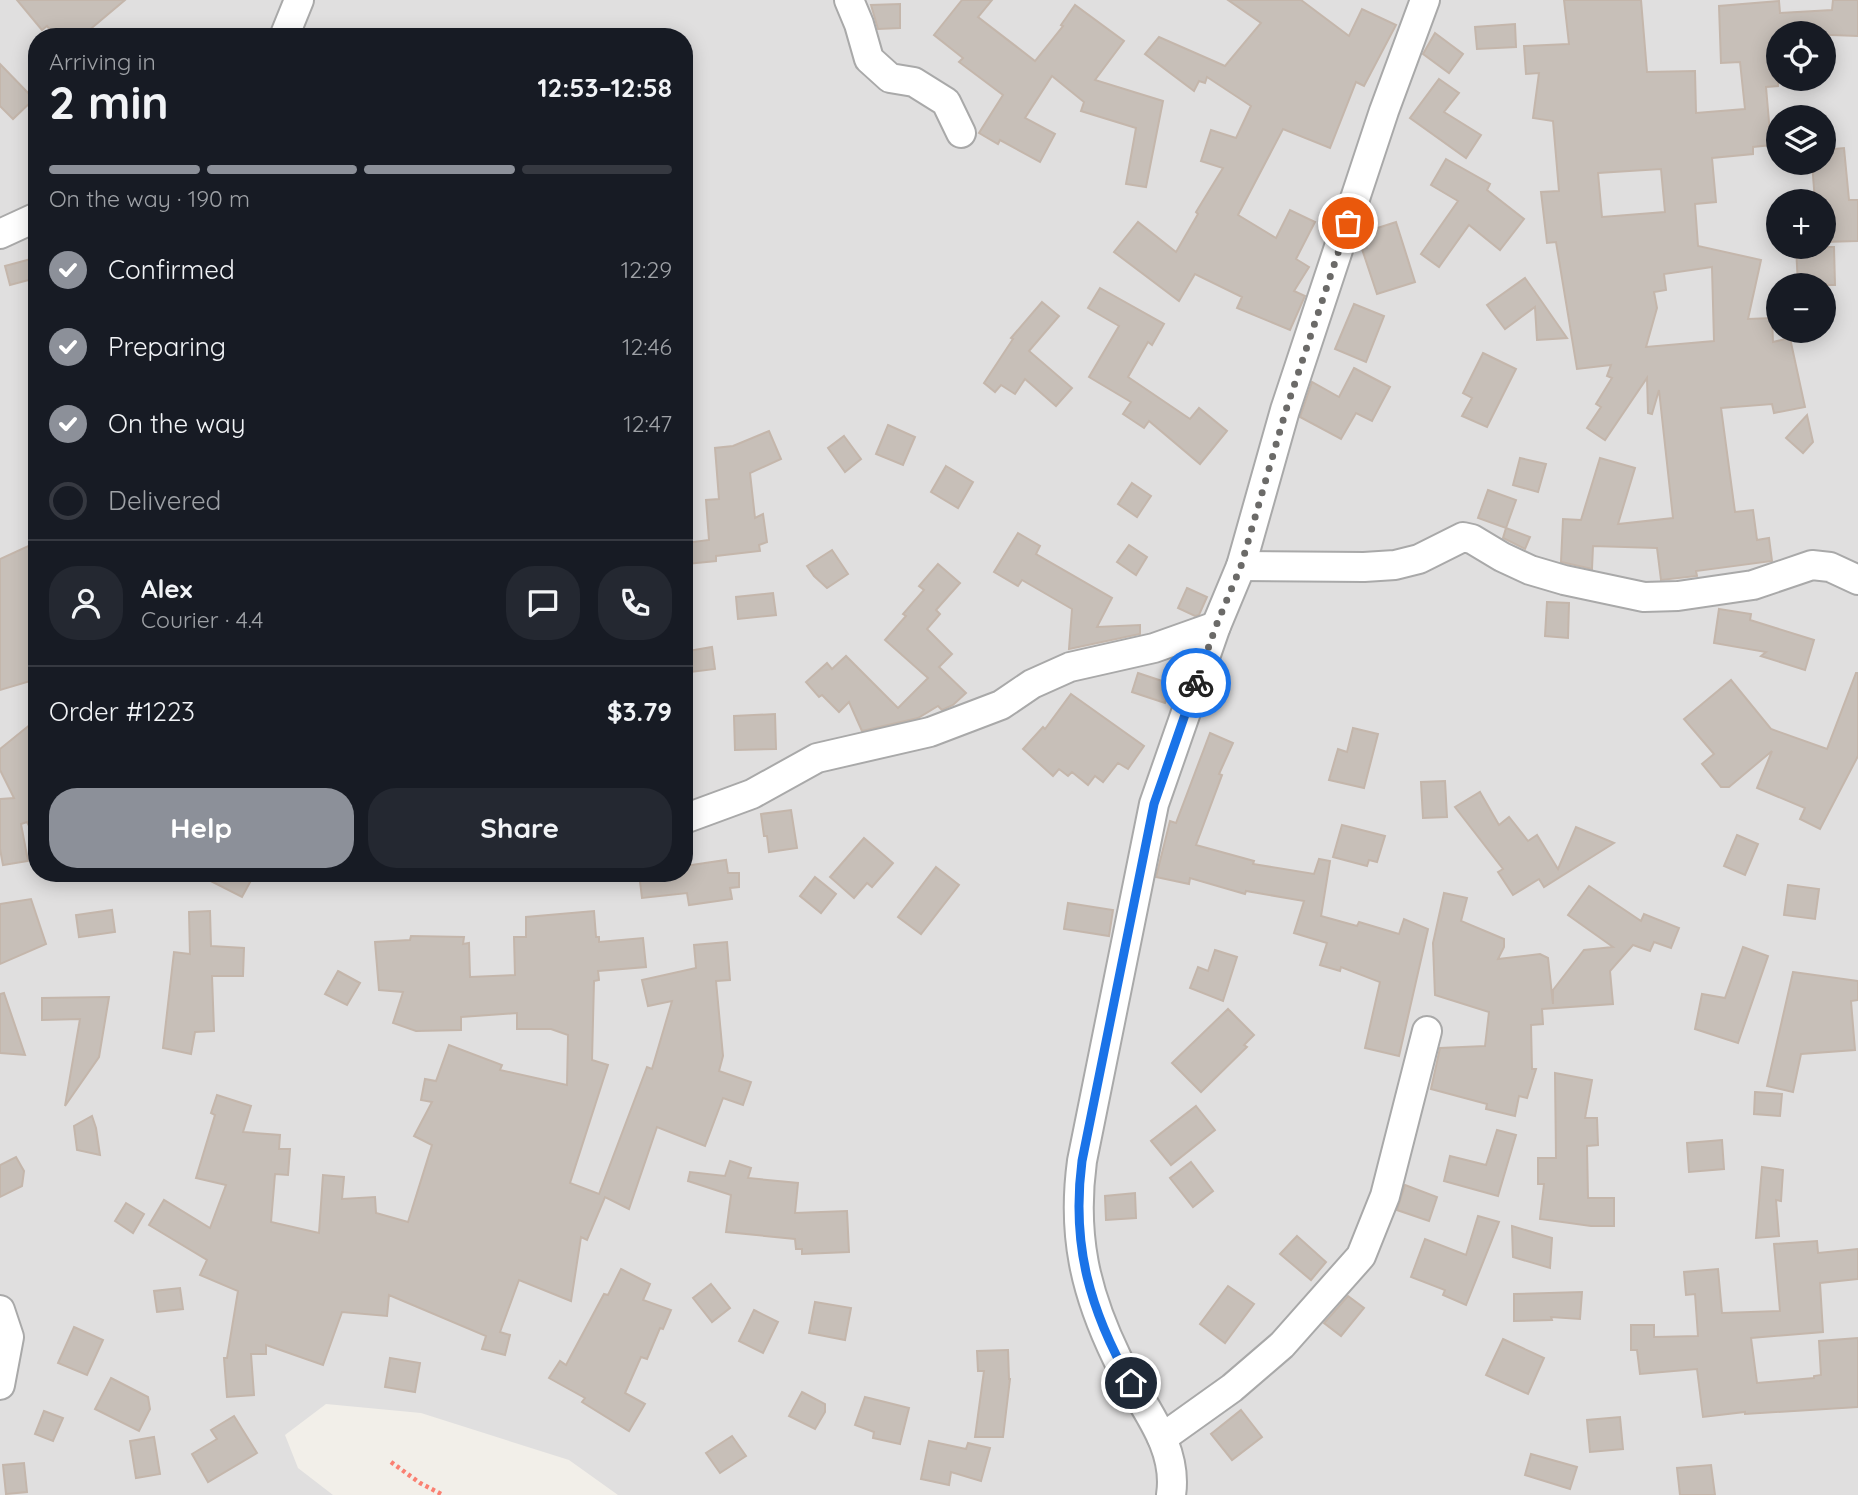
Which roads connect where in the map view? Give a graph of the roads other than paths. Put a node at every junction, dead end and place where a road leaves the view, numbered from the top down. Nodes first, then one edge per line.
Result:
1 (299, 0) edge
2 (849, 0) edge
3 (1430, 2) edge
4 (289, 28) edge
5 (961, 133) dead end
6 (28, 221) edge
7 (0, 234) edge
8 (1241, 566) junction
9 (1858, 580) edge
10 (1216, 626) junction
11 (693, 816) edge
12 (1427, 1031) dead end
13 (0, 1310) edge
14 (0, 1385) edge
15 (1163, 1438) junction
16 (1171, 1495) edge

1 - 4 street
2 - 5 street
3 - 8 street
6 - 7 street
8 - 9 street
8 - 10 street
10 - 11 street
10 - 15 street
12 - 15 street
13 - 14 street
15 - 16 street

